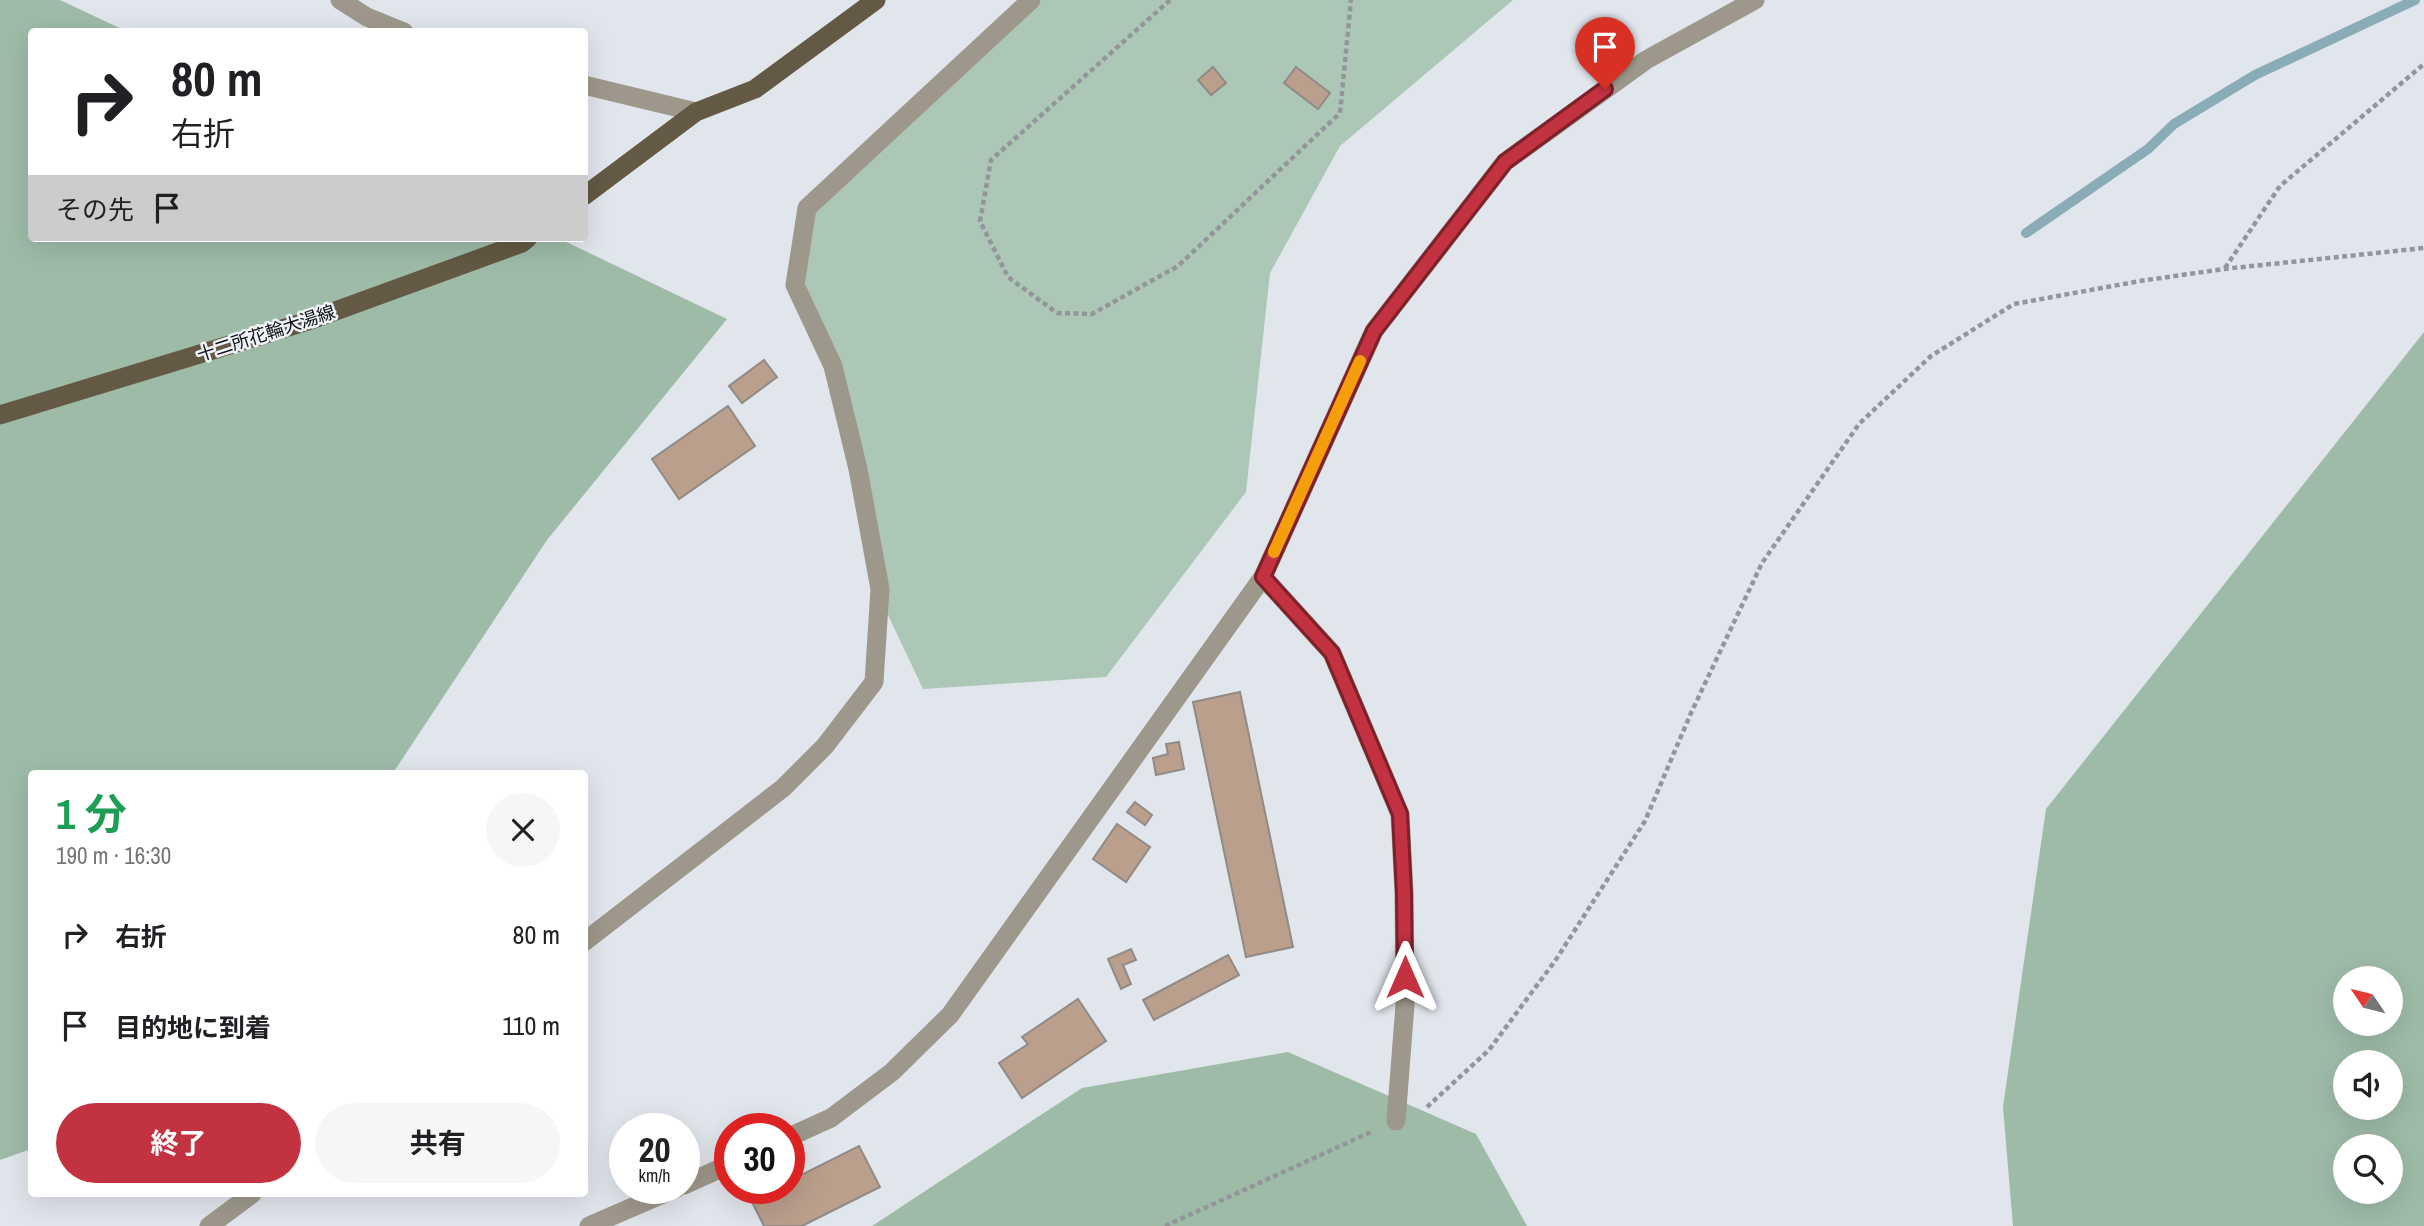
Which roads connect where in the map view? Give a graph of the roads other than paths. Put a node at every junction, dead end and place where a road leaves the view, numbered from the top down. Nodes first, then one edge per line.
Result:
1 (340, 0) edge
2 (876, 0) edge
3 (1031, 0) edge
4 (1755, 0) edge
5 (394, 28) edge
6 (588, 86) edge
7 (696, 112) junction
8 (588, 192) edge
9 (523, 242) edge
10 (0, 415) edge
11 (1263, 577) junction
12 (588, 939) edge
13 (1396, 1121) road end
14 (805, 1130) edge
15 (248, 1197) edge
16 (640, 1204) edge
17 (209, 1226) edge
18 (589, 1226) edge

1 - 5 street
2 - 7 main road
3 - 12 street
4 - 11 street
6 - 7 street
7 - 8 main road
9 - 10 main road, 十二所花輪大湯線
11 - 13 street
11 - 14 street
15 - 17 street
16 - 18 street

